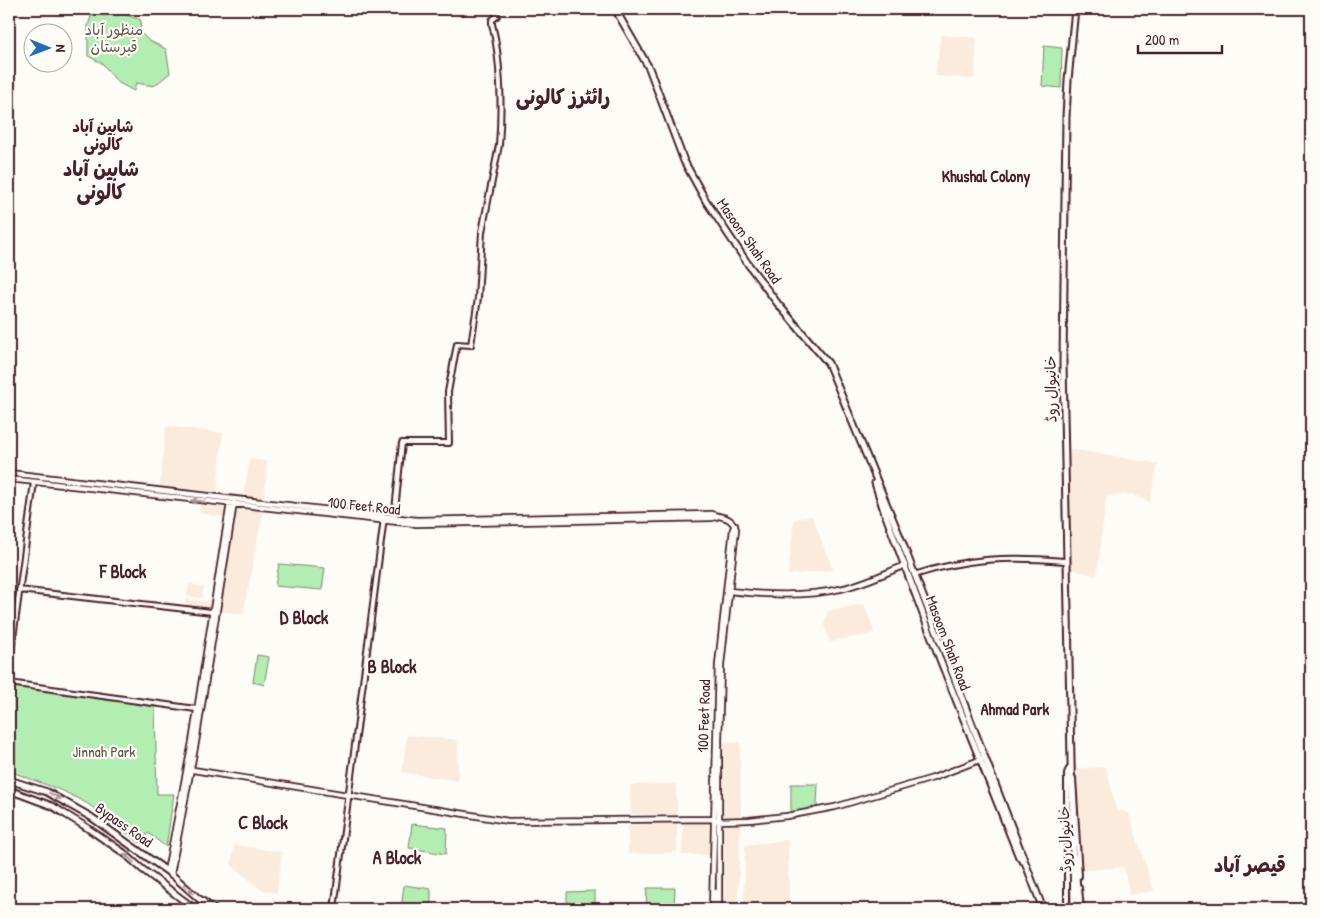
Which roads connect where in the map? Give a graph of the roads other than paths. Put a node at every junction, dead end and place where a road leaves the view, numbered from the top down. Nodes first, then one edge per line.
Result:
1 (495, 9) edge
2 (615, 9) edge
3 (1074, 9) edge
4 (9, 473) edge
5 (9, 479) edge
6 (34, 482) junction
7 (232, 501) junction
8 (1065, 514) junction
9 (384, 519) junction
10 (394, 520) junction
11 (898, 540) junction
12 (1064, 561) junction
13 (906, 565) junction
14 (914, 575) junction
15 (19, 590) junction
16 (728, 591) junction
17 (921, 600) junction
18 (212, 612) junction
19 (9, 668) edge
20 (9, 683) edge
21 (196, 709) junction
22 (982, 759) junction
23 (189, 769) junction
24 (1070, 769) junction
25 (9, 780) edge
26 (1072, 782) junction
27 (9, 790) edge
28 (349, 795) junction
29 (717, 820) junction
30 (716, 861) junction
31 (169, 873) junction
32 (195, 909) edge
33 (214, 909) edge
34 (334, 909) edge
35 (712, 909) edge
36 (718, 909) edge
37 (1043, 909) edge
38 (1071, 909) edge
39 (1079, 909) edge

1 - 10 street
2 - 11 main road, Masoom Shah Road
3 - 8 main road, خانیوال روڈ
4 - 7 main road, 100 Feet Road
5 - 6 main road, 100 Feet Road
7 -> 6 main road, 100 Feet Road
6 - 15 street
7 - 9 main road, 100 Feet Road
7 - 18 main road
7 - 23 main road
8 - 12 main road, خانیوال روڈ
8 - 24 main road, خانیوال روڈ
9 - 10 main road, 100 Feet Road
9 - 28 street
10 - 16 main road, 100 Feet Road
11 - 13 main road, Masoom Shah Road
11 - 14 main road, Masoom Shah Road
12 - 14 street
12 - 24 main road, خانیوال روڈ
13 - 16 main road
13 - 17 main road, Masoom Shah Road
14 - 17 main road, Masoom Shah Road
15 - 18 street
15 - 19 street
16 - 29 main road, 100 Feet Road
17 - 22 main road, Masoom Shah Road
18 - 21 main road
20 - 21 street
21 - 23 main road
22 - 29 main road
22 - 37 main road, Masoom Shah Road
23 - 28 main road
23 - 31 main road
24 - 26 main road, خانیوال روڈ
24 - 38 main road, خانیوال روڈ
24 - 38 street
24 - 39 street, خانیوال روڈ
25 -> 31 main road, Bypass Road
26 - 38 main road, خانیوال روڈ
26 - 39 main road
32 -> 27 main road
28 - 29 main road
28 - 34 street
29 - 30 main road, 100 Feet Road
30 - 35 main road, 100 Feet Road
30 - 36 main road, 100 Feet Road
30 - 36 main road
31 -> 33 main road, Bypass Road

